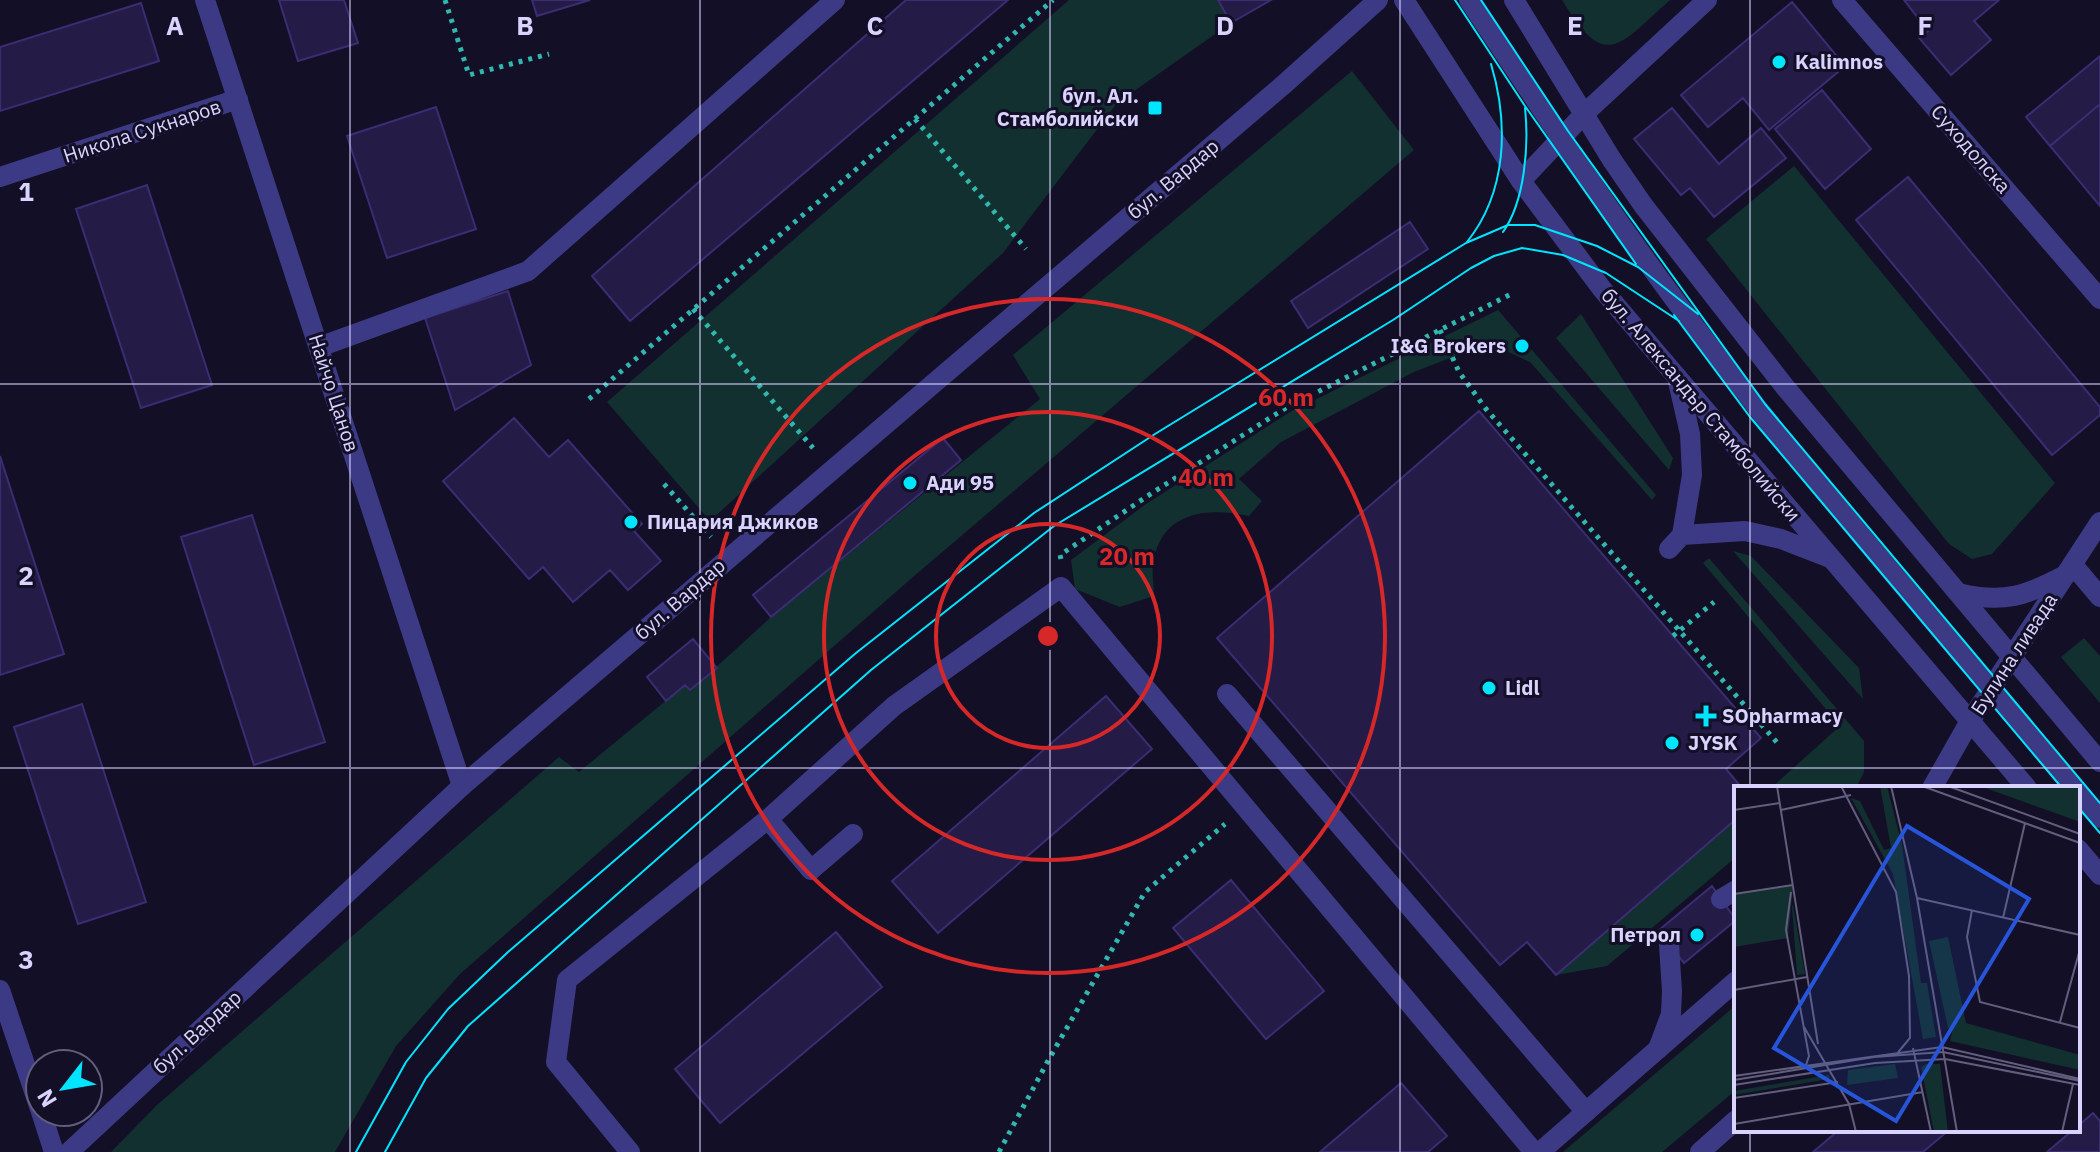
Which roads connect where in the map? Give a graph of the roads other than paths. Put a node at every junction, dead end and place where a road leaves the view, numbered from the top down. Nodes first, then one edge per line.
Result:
1 (205, 0) edge
2 (835, 0) edge
3 (1378, 0) edge
4 (1404, 0) edge
5 (1469, 0) edge
6 (1514, 0) edge
7 (1707, 0) edge
8 (1842, 0) edge
9 (238, 99) junction
10 (1584, 114) junction
11 (1561, 139) junction
12 (0, 177) edge
13 (1521, 181) junction
14 (2100, 299) edge
15 (319, 347) junction
16 (1677, 377) junction
17 (2100, 522) edge
18 (1830, 558) junction
19 (2070, 569) junction
20 (1958, 593) junction
21 (2100, 597) edge
22 (2012, 657) junction
23 (1991, 689) junction
24 (1227, 694) dead end
25 (1970, 721) junction
26 (2100, 762) edge
27 (462, 786) junction
28 (1933, 786) edge
29 (2025, 786) edge
30 (2073, 786) edge
31 (2080, 795) edge
32 (2100, 818) edge
33 (768, 819) junction
34 (853, 834) dead end
35 (2081, 855) edge
36 (2100, 875) edge
37 (1669, 945) dead end
38 (1734, 983) edge
39 (0, 990) edge
40 (1658, 1049) junction
41 (24, 1060) edge
42 (1586, 1112) junction
43 (1734, 1122) edge
44 (47, 1128) edge
45 (54, 1152) edge
46 (69, 1152) edge
47 (630, 1152) edge
48 (1537, 1152) edge
49 (1700, 1152) edge

1 - 9 street, Найчо Цанов
2 - 15 street
3 - 27 street, бул. Вардар
4 - 13 street, бул. Александър Стамболийски
5 - 11 street
6 - 10 street
7 - 10 street
8 - 14 street, Суходолска
9 - 12 street, Никола Сукнаров
9 - 15 street, Найчо Цанов
10 - 11 street
10 - 20 street
11 - 13 street
11 - 23 street
13 - 16 street, бул. Александър Стамболийски
15 - 27 street, Найчо Цанов
16 - 18 street, бул. Александър Стамболийски
16 - 18 street
17 - 19 street, Булина ливада
18 - 25 street, бул. Александър Стамболийски
19 - 20 street
19 - 21 street
19 - 22 street, Булина ливада
20 - 22 street
22 - 23 street, Булина ливада
22 - 26 street
23 - 25 street, Булина ливада
23 - 30 street
24 - 42 street
25 - 28 street, Булина ливада
25 - 29 street, бул. Александър Стамболийски
27 - 46 street, бул. Вардар
31 - 32 street
33 - 34 street
33 - 47 street
33 - 48 street
35 - 36 street
37 - 40 street
38 - 40 street
39 - 41 street
40 - 42 street
42 - 48 street
43 - 49 street
44 - 45 street

